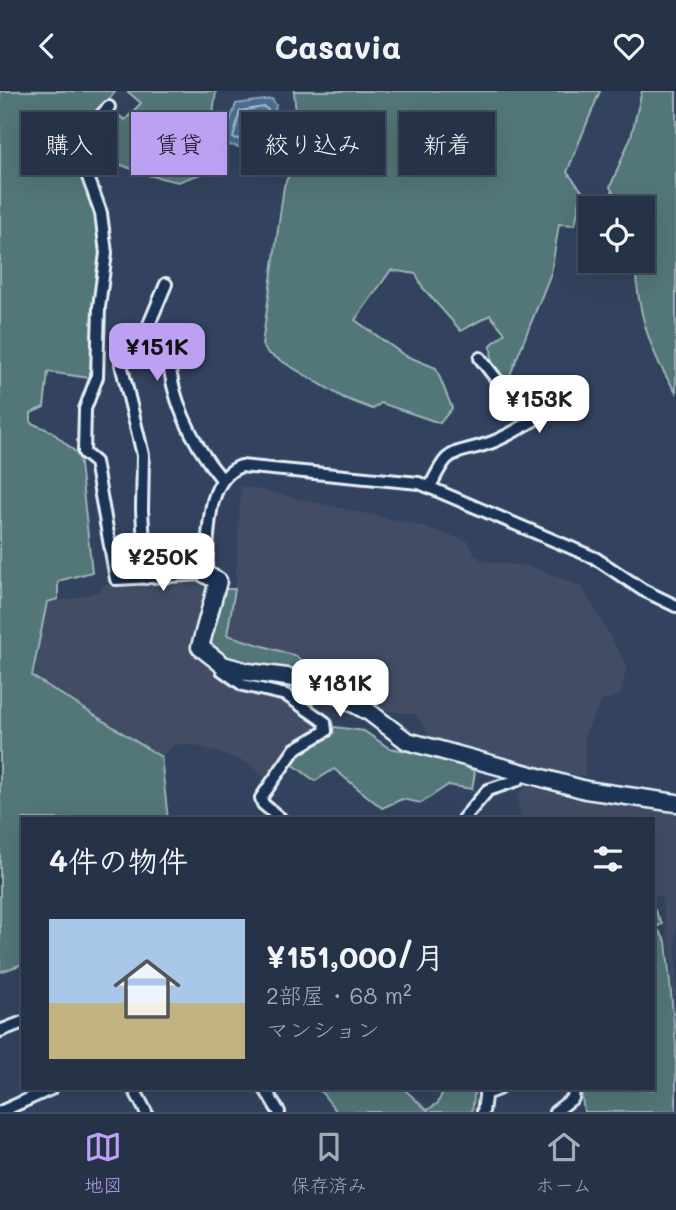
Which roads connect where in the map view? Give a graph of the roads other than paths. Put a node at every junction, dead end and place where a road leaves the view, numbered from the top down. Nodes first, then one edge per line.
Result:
1 (109, 107) dead end
2 (166, 284) dead end
3 (148, 328) junction
4 (480, 358) dead end
5 (221, 478) junction
6 (430, 487) junction
7 (205, 574) junction
8 (146, 578) junction
9 (676, 606) edge
10 (223, 664) junction
11 (521, 773) junction
12 (676, 803) edge
13 (279, 817) edge
14 (465, 817) edge
15 (21, 1022) edge
16 (0, 1031) edge
17 (49, 1090) edge
18 (134, 1090) edge
19 (266, 1090) edge
20 (574, 1090) edge
21 (486, 1091) edge
22 (0, 1112) edge
23 (145, 1112) edge
24 (279, 1112) edge
25 (482, 1112) edge
26 (555, 1112) edge

1 - 8 street
2 - 3 street
3 - 5 street
3 - 8 street
4 - 6 street
5 - 6 street
5 - 7 street
6 - 9 street
7 - 8 street
7 - 10 street
10 - 11 street
10 - 13 street
11 - 12 street
11 - 14 street
15 - 16 street
17 - 22 street
18 - 23 street
19 - 24 street
20 - 26 street
21 - 25 street

